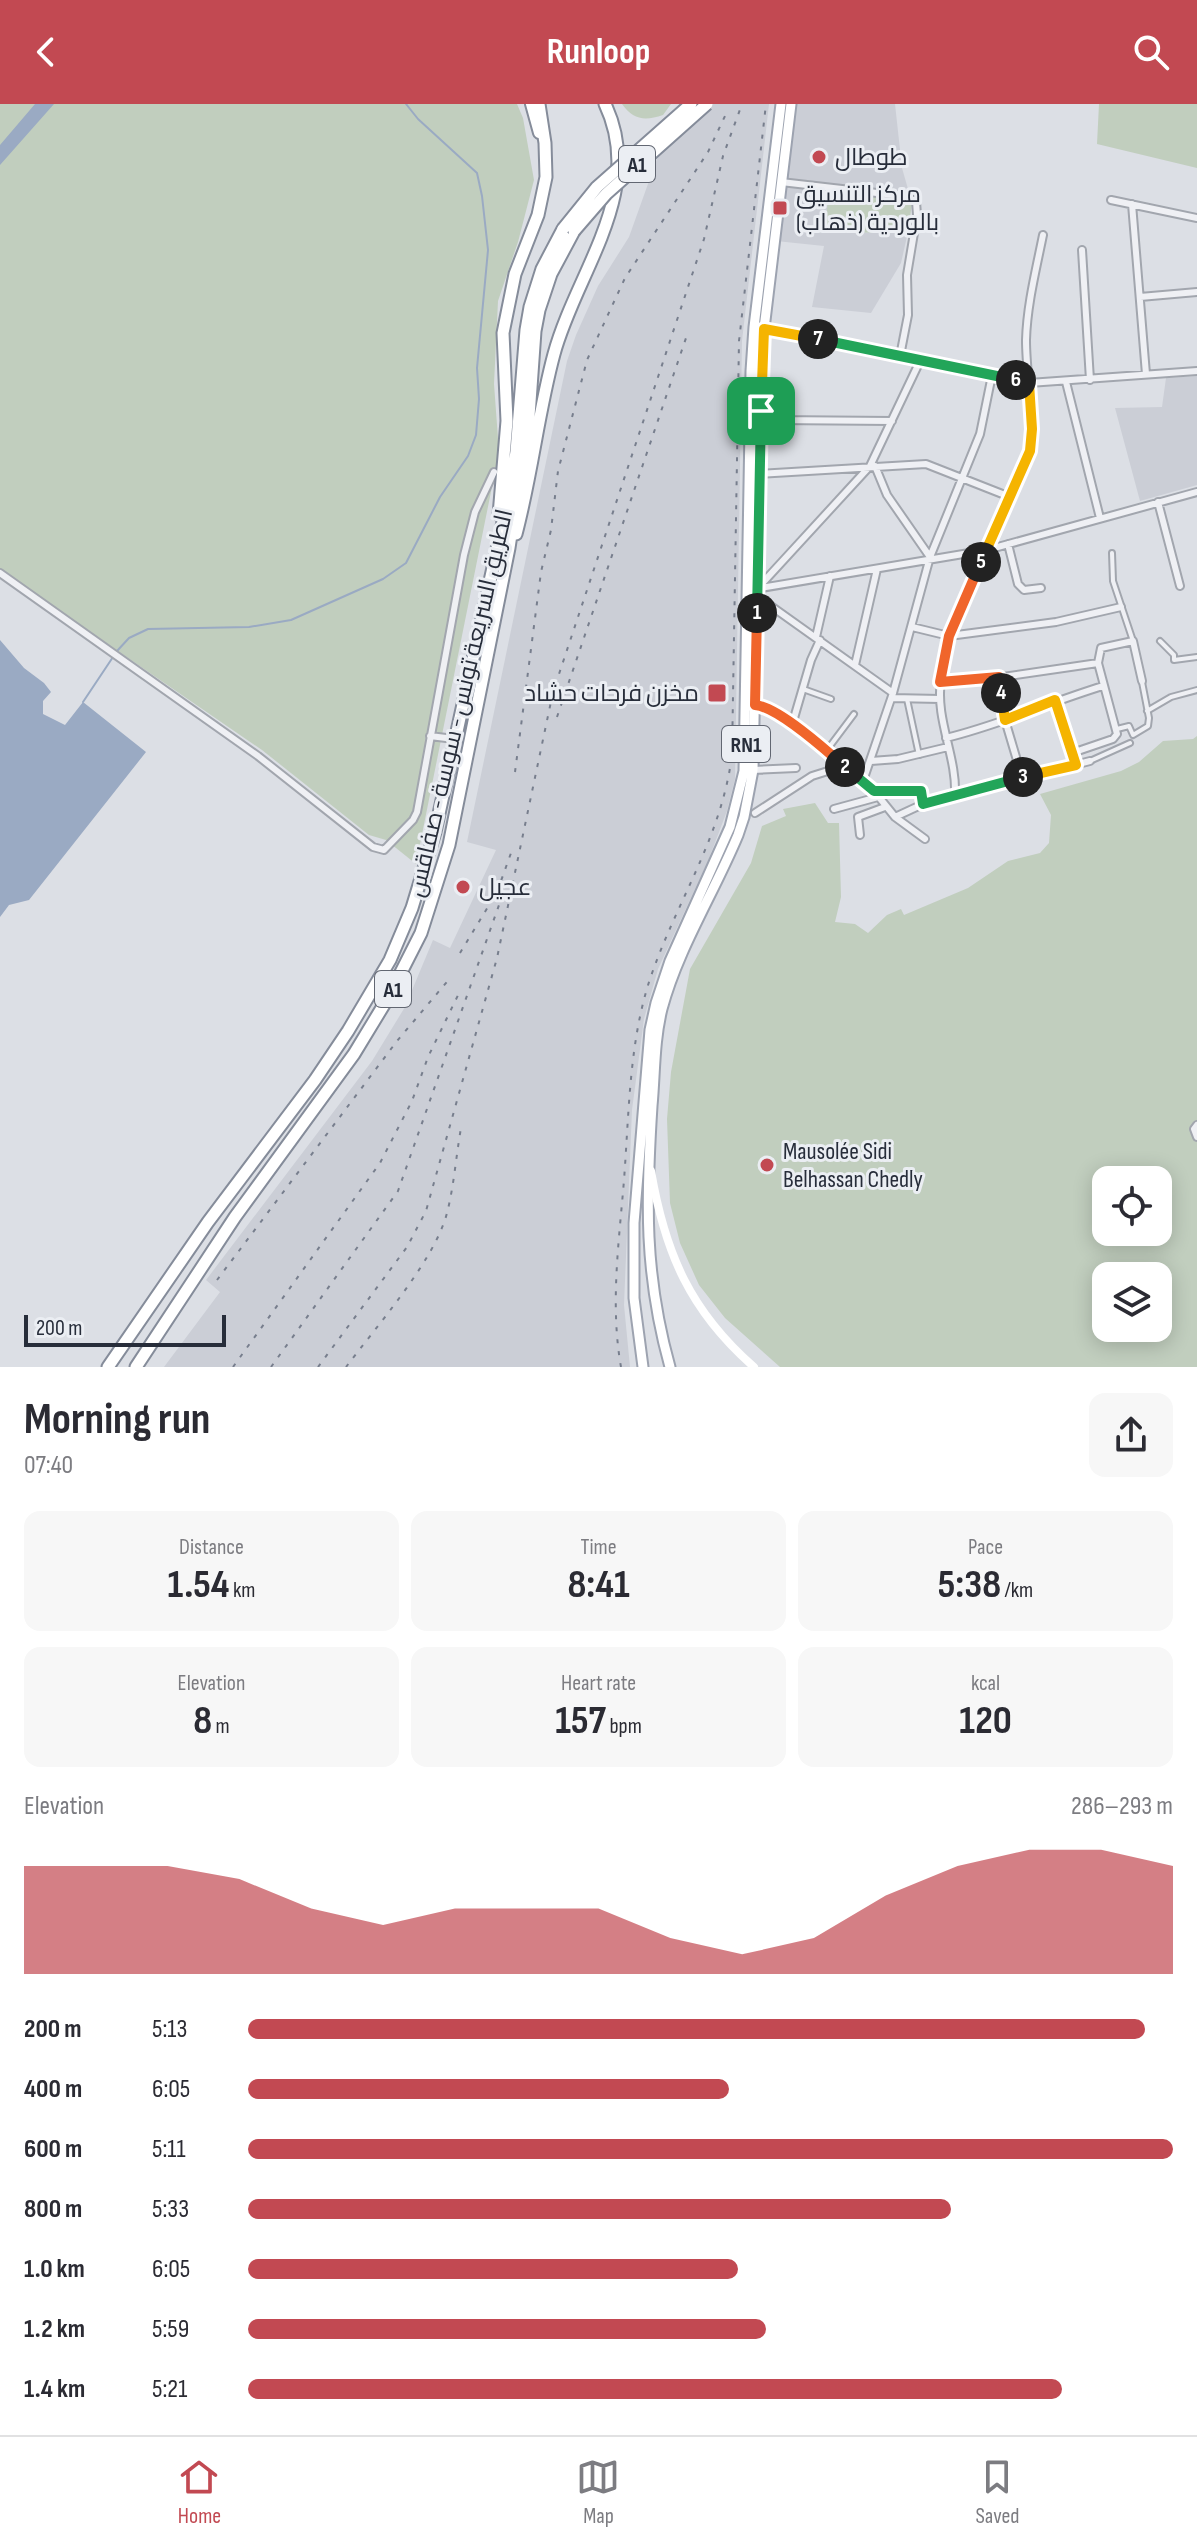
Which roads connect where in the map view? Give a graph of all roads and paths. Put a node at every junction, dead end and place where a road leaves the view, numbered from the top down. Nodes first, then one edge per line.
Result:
1 (531, 104) edge
2 (539, 104) edge
3 (605, 104) edge
4 (691, 104) edge
5 (707, 104) edge
6 (781, 104) edge
7 (791, 104) edge
8 (546, 161) junction
9 (781, 182) junction
10 (1111, 200) dead end
11 (1132, 204) junction
12 (1197, 218) edge
13 (569, 230) junction
14 (1043, 235) dead end
15 (1082, 250) dead end
16 (1197, 292) edge
17 (1140, 297) junction
18 (759, 328) junction
19 (900, 356) junction
20 (920, 361) junction
21 (1197, 371) edge
22 (1146, 374) junction
23 (992, 375) junction
24 (1090, 380) junction
25 (1066, 382) junction
26 (1029, 383) junction
27 (761, 411) junction
28 (892, 421) junction
29 (873, 466) junction
30 (494, 472) dead end
31 (758, 474) junction
32 (962, 478) junction
33 (1197, 492) edge
34 (1010, 497) junction
35 (1158, 502) junction
36 (1100, 518) junction
37 (498, 540) junction
38 (1008, 544) junction
39 (509, 548) junction
40 (987, 550) junction
41 (1112, 553) dead end
42 (930, 559) junction
43 (877, 569) junction
44 (0, 573) edge
45 (830, 576) junction
46 (1180, 586) dead end
47 (1041, 588) dead end
48 (754, 591) junction
49 (1121, 607) junction
50 (912, 627) junction
51 (949, 636) junction
52 (818, 638) junction
53 (1133, 641) junction
54 (1160, 641) dead end
55 (1197, 657) edge
56 (1098, 663) junction
57 (855, 665) junction
58 (999, 677) junction
59 (1142, 681) joint
60 (940, 682) junction
61 (1103, 686) junction
62 (803, 689) junction
63 (1197, 690) edge
64 (892, 695) junction
65 (831, 699) dead end
66 (907, 699) junction
67 (940, 699) junction
68 (1055, 700) junction
69 (755, 705) junction
70 (1147, 711) junction
71 (854, 714) dead end
72 (1005, 720) junction
73 (792, 725) junction
74 (1117, 729) junction
75 (430, 736) junction
76 (946, 738) junction
77 (454, 739) junction
78 (1130, 743) dead end
79 (948, 747) junction
80 (827, 750) junction
81 (1072, 753) junction
82 (919, 755) junction
83 (871, 761) junction
84 (1090, 761) joint
85 (1076, 765) junction
86 (844, 766) junction
87 (796, 768) dead end
88 (753, 770) junction
89 (1022, 777) junction
90 (863, 781) junction
91 (876, 794) junction
92 (955, 796) junction
93 (923, 804) junction
94 (885, 807) junction
95 (834, 809) dead end
96 (755, 813) dead end
97 (895, 817) junction
98 (860, 835) dead end
99 (925, 839) dead end
100 (1197, 1125) edge
101 (1197, 1137) edge
102 (648, 1153) junction
103 (108, 1367) edge
104 (136, 1367) edge
105 (643, 1367) edge
106 (670, 1367) edge
107 (754, 1367) edge

1 - 8 highway
2 - 8 highway
3 - 39 highway
4 - 13 highway, الطريق السريعة تونس - سوسة - صفاقس / A1, bridge
5 - 13 highway, الطريق السريعة تونس - سوسة - صفاقس / A1, bridge
6 - 18 main road, RN1
7 - 9 main road, RN1
8 - 37 highway
9 - 18 main road, RN1
9 - 19 street
10 - 11 street
11 - 12 street
11 - 17 street
13 - 37 highway, الطريق السريعة تونس - سوسة - صفاقس / A1
13 - 39 highway, الطريق السريعة تونس - سوسة - صفاقس / A1
14 - 26 street
15 - 24 street
16 - 17 street
17 - 22 street
18 - 19 street
18 - 27 main road, RN1
18 - 48 main road, RN1
19 - 20 street
20 - 23 street
20 - 28 street
21 - 22 street
22 - 24 street
23 - 26 street
23 - 32 street
24 - 25 street
25 - 26 street
25 - 36 street
26 - 34 street
27 - 28 street
27 - 31 main road, RN1
28 - 29 street
29 - 31 street
29 - 32 street
29 - 42 street
29 - 48 street
30 - 75 street
31 - 48 main road, RN1
32 - 34 street
32 - 42 street
33 - 35 street
34 - 40 street
35 - 36 street
35 - 46 street
36 - 38 street
37 - 77 highway, الطريق السريعة تونس - سوسة - صفاقس / A1
38 - 40 street
38 - 47 street
39 - 104 highway, الطريق السريعة تونس - سوسة - صفاقس / A1
40 - 42 street
40 - 51 street
41 - 49 street
42 - 43 street
42 - 50 street
43 - 45 street
43 - 57 street
44 - 75 street
45 - 48 street
45 - 52 street
48 - 52 street
48 - 69 main road, RN1
48 - 105 main road, RN1
49 - 51 street
49 - 53 street
50 - 51 street
50 - 64 street
51 - 60 street
52 - 57 street
52 - 62 street
53 - 56 street
53 - 59 street
54 - 55 street
56 - 58 street
56 - 61 street
57 - 64 street
58 - 60 street
58 - 72 street
59 - 70 street
60 - 67 street
61 - 68 street
61 - 74 street
62 - 65 street
62 - 73 street
63 - 70 street
64 - 66 street
64 - 83 street
66 - 67 street
66 - 82 street
67 - 76 street
68 - 72 street
68 - 81 street
69 - 73 street
69 - 88 main road, RN1
70 - 74 street
71 - 80 street
72 - 76 street
72 - 89 street
73 - 80 street
74 - 81 street
75 - 77 street
76 - 79 street
77 - 103 highway, الطريق السريعة تونس - سوسة - صفاقس / A1
78 - 84 street
79 - 82 street
79 - 92 street
80 - 86 street
81 - 85 street
82 - 83 street
83 - 90 street
84 - 85 street
85 - 89 street
86 - 90 street
86 - 96 street
87 - 88 street
88 - 102 main road, RN1
89 - 92 street
90 - 91 street
91 - 93 street
91 - 94 street
91 - 95 street
92 - 93 street
93 - 97 street
94 - 97 street
94 - 98 street
97 - 99 street
100 - 101 street
102 - 106 main road, RN1
102 - 107 main road

